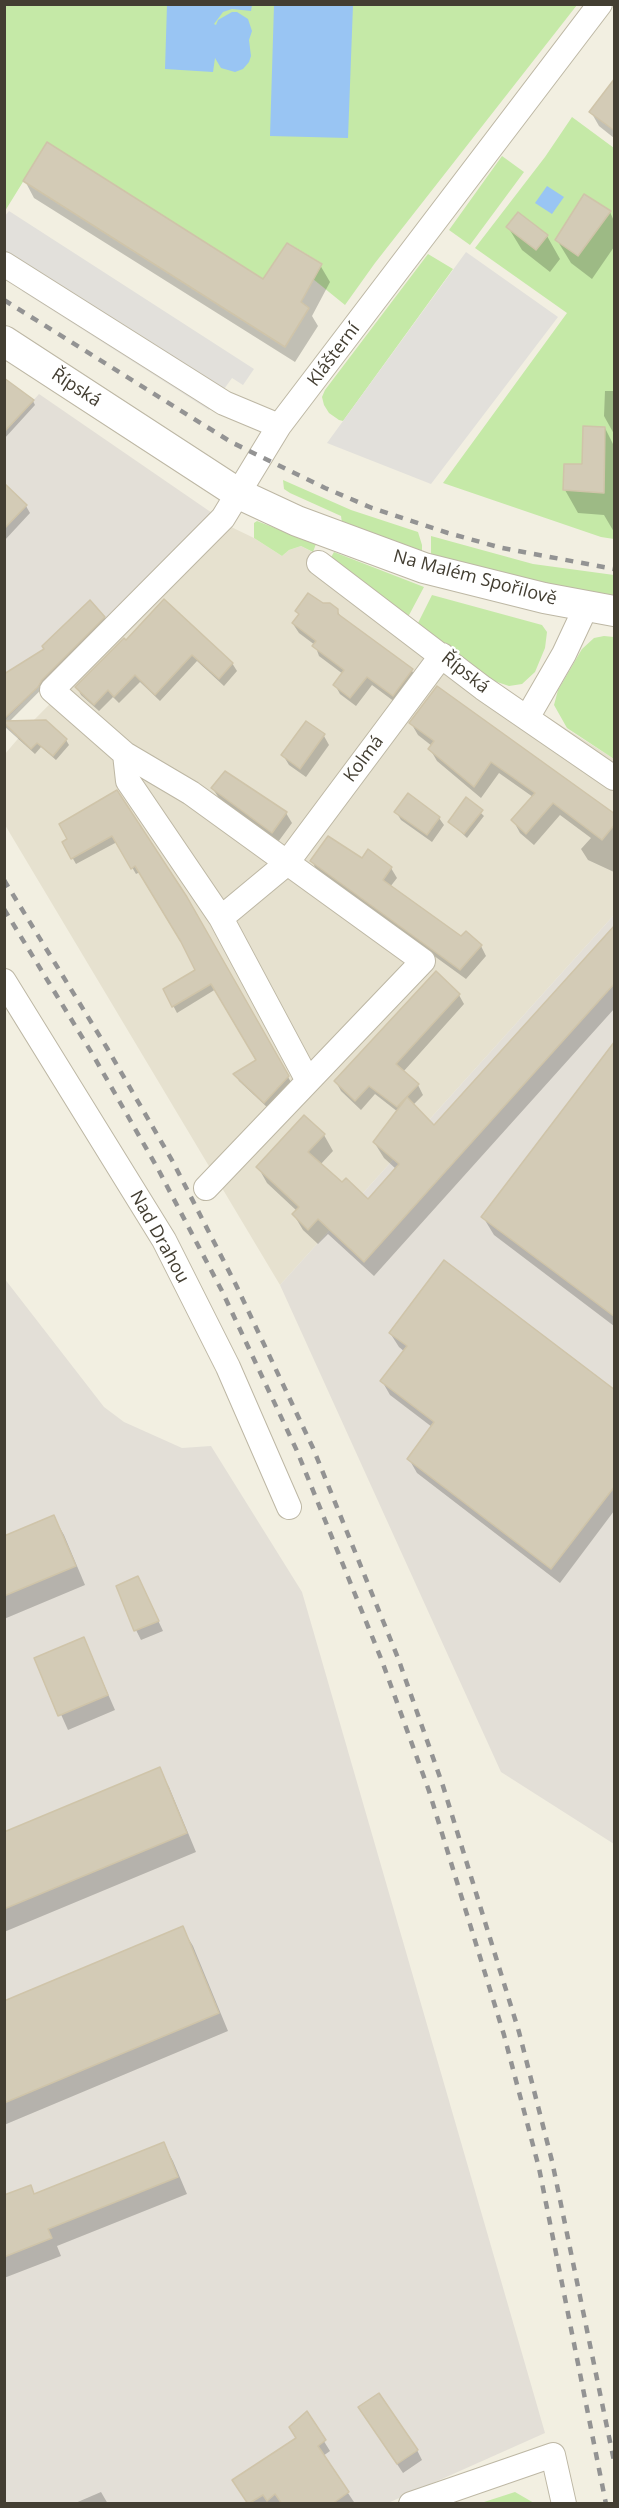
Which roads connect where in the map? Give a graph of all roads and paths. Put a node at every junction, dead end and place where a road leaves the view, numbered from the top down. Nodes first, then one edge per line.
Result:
1 (600, 4) edge
2 (4, 264) edge
3 (4, 341) edge
4 (279, 426) junction
5 (238, 494) junction
6 (319, 563) dead end
7 (600, 609) edge
8 (442, 655) junction
9 (527, 718) junction
10 (125, 754) junction
11 (615, 778) edge
12 (286, 864) junction
13 (220, 918) junction
14 (4, 981) edge
15 (309, 1081) junction
16 (206, 1188) dead end
17 (289, 1507) dead end
18 (411, 2504) edge
19 (564, 2504) edge

1 - 4 street, Klášterní
2 - 4 street
3 - 5 street, Řípská
4 - 5 street, Klášterní
5 - 7 street, Na Malém Spořilově
5 - 10 street, Klášterní
6 - 8 street, Řípská
7 - 9 street
8 - 9 street, Řípská
8 - 12 street, Kolmá
9 - 11 street, Řípská
10 - 12 street
10 - 13 street
12 - 13 street, Kolmá
12 - 15 street
13 - 15 street
14 - 17 street, Nad Drahou
15 - 16 street
18 - 19 street

